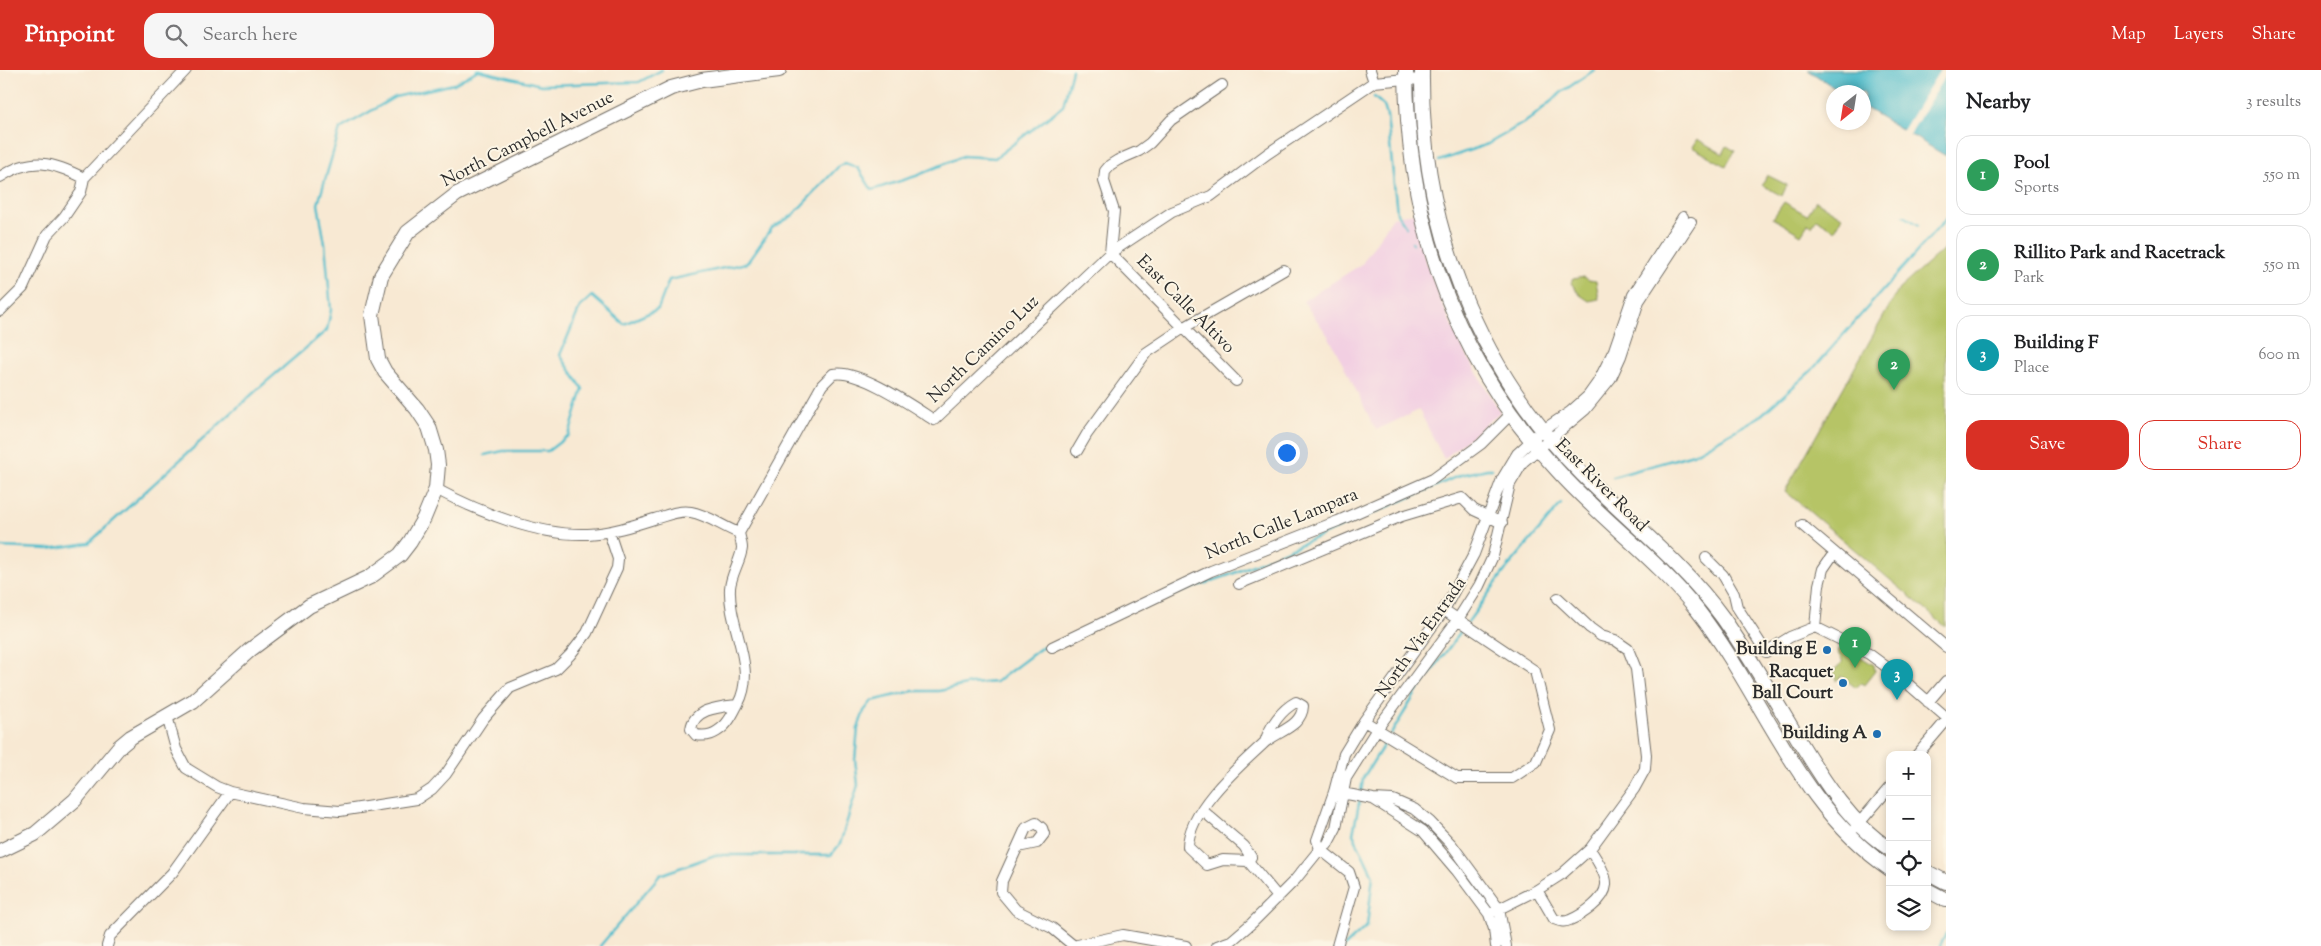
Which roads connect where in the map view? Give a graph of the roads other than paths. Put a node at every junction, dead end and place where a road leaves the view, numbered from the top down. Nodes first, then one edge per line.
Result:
1 (186, 70) edge
2 (779, 70) edge
3 (1370, 70) edge
4 (1406, 74) edge
5 (1422, 75) edge
6 (1374, 82) junction
7 (1222, 85) dead end
8 (0, 177) edge
9 (84, 178) junction
10 (1687, 220) dead end
11 (1110, 253) junction
12 (1284, 270) dead end
13 (0, 311) edge
14 (1185, 327) junction
15 (1236, 381) dead end
16 (1512, 413) junction
17 (1547, 434) junction
18 (1534, 444) junction
19 (1077, 451) dead end
20 (436, 489) junction
21 (1488, 518) junction
22 (1502, 523) junction
23 (1802, 525) dead end
24 (609, 532) junction
25 (739, 533) junction
26 (1834, 553) junction
27 (1706, 558) dead end
28 (1239, 584) dead end
29 (1558, 598) dead end
30 (1444, 610) junction
31 (1458, 619) junction
32 (1815, 627) junction
33 (1052, 647) dead end
34 (1946, 648) edge
35 (1946, 681) edge
36 (1928, 702) junction
37 (737, 705) dead end
38 (167, 716) junction
39 (1946, 717) edge
40 (1364, 721) junction
41 (1946, 721) edge
42 (1377, 729) junction
43 (1265, 742) dead end
44 (1920, 751) edge
45 (230, 792) junction
46 (1886, 792) edge
47 (1339, 793) junction
48 (1373, 799) junction
49 (1202, 810) junction
50 (1859, 823) junction
51 (1434, 826) junction
52 (1426, 834) junction
53 (1849, 836) junction
54 (1886, 846) edge
55 (1018, 847) dead end
56 (1320, 849) junction
57 (1590, 849) junction
58 (0, 851) edge
59 (1248, 861) junction
60 (1886, 866) edge
61 (1931, 874) edge
62 (1946, 882) edge
63 (1537, 890) junction
64 (1931, 892) edge
65 (1278, 897) junction
66 (1946, 900) edge
67 (1499, 909) junction
68 (1489, 914) junction
69 (107, 946) edge
70 (1074, 946) edge
71 (1186, 946) edge
72 (1217, 946) edge
73 (1338, 946) edge
74 (1496, 946) edge
75 (1506, 946) edge

1 - 9 street
2 - 20 main road, North Campbell Avenue
3 - 6 street
4 - 5 street, North Camino Luz
4 - 6 street, North Camino Luz
4 - 16 main road, East River Road
5 - 17 main road, East River Road
6 - 11 street, North Camino Luz
7 - 11 street
8 - 9 street
9 - 13 street
10 - 17 street, North Via Entrada
11 - 14 street, East Calle Altivo
11 - 25 street, North Camino Luz
12 - 14 street
14 - 15 street, East Calle Altivo
14 - 19 street
16 - 18 main road, East River Road
16 - 33 street, North Calle Lampara
17 - 18 street, North Via Entrada
17 - 50 main road, East River Road
18 - 21 street, North Via Entrada
18 - 22 street, North Via Entrada
18 - 53 main road, East River Road
20 - 24 street
20 - 38 main road, North Campbell Avenue
21 - 22 street
21 - 28 street
21 - 30 street, North Via Entrada
22 - 31 street, North Via Entrada
23 - 26 street
24 - 25 street
24 - 45 street
25 - 37 street
26 - 32 street
26 - 34 street
27 - 32 street
29 - 57 street
30 - 31 street
30 - 40 street, North Via Entrada
31 - 42 street, North Via Entrada
31 - 42 street
32 - 36 street
35 - 36 street
36 - 39 street
38 - 45 street
38 - 58 main road, North Campbell Avenue
40 - 42 street
40 - 47 street, North Via Entrada
41 - 44 street
42 - 47 street, North Via Entrada
43 - 49 street
45 - 69 street
46 - 50 street
47 - 48 street
47 - 56 street, North Via Entrada
48 - 51 street
48 - 52 street
49 - 59 street
49 - 59 street
50 - 53 street
50 - 54 main road, East River Road
51 - 52 street
51 - 67 street
52 - 68 street
53 - 60 main road, East River Road
55 - 70 street
56 - 65 street
56 - 73 street
57 - 63 street
57 - 63 street
59 - 65 street
61 - 62 main road
63 - 67 street
64 - 66 main road
65 - 72 street
67 - 68 street
67 - 75 street
68 - 74 street
70 - 71 street

